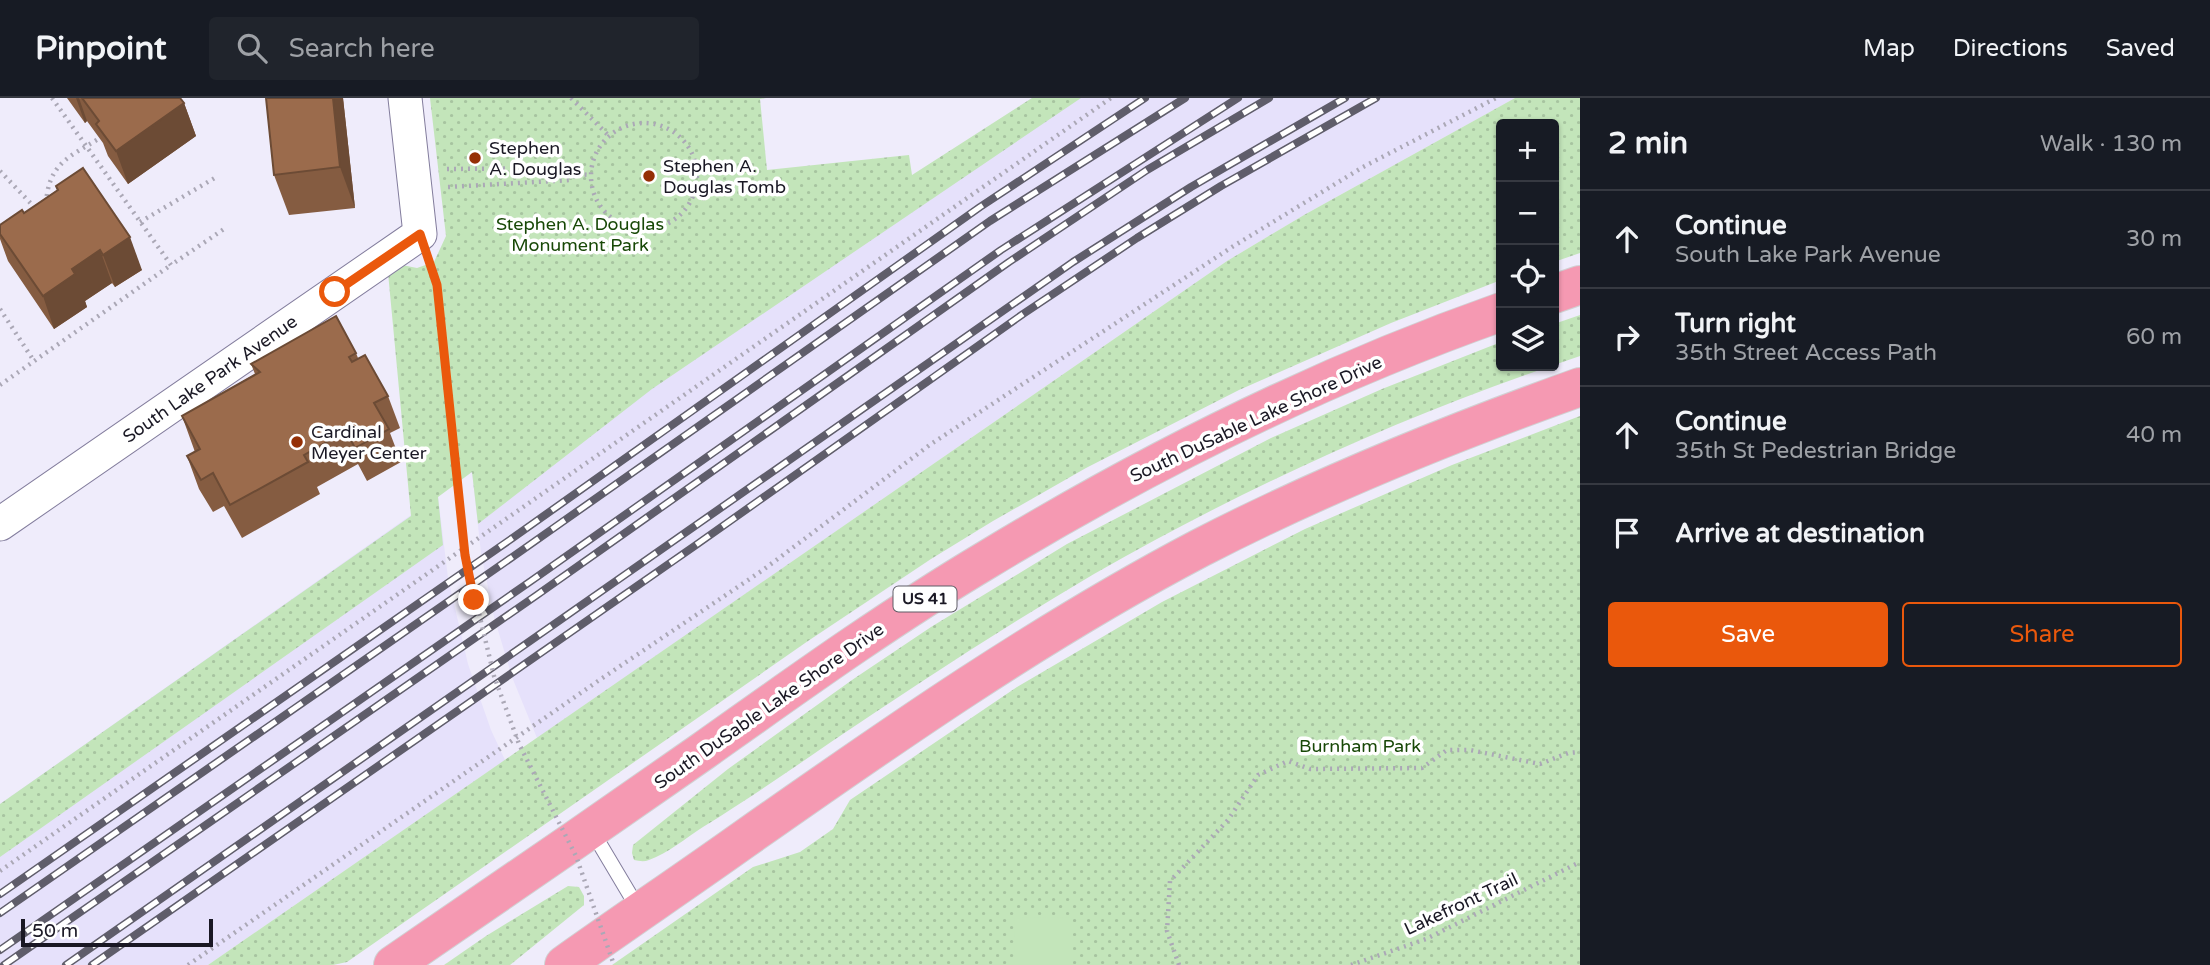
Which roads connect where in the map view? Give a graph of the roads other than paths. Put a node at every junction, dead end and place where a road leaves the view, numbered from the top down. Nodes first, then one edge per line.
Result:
1 (405, 98) edge
2 (1580, 285) edge
3 (1559, 292) edge
4 (1496, 314) edge
5 (1580, 387) edge
6 (0, 524) edge
7 (591, 830) junction
8 (640, 912) junction
9 (393, 965) edge
10 (564, 965) edge

1 - 6 street, South Lake Park Avenue
2 - 3 highway
4 - 7 highway, South DuSable Lake Shore Drive / US 41
5 - 8 highway
7 - 8 lane
7 - 9 highway, South DuSable Lake Shore Drive / US 41
8 - 10 highway

